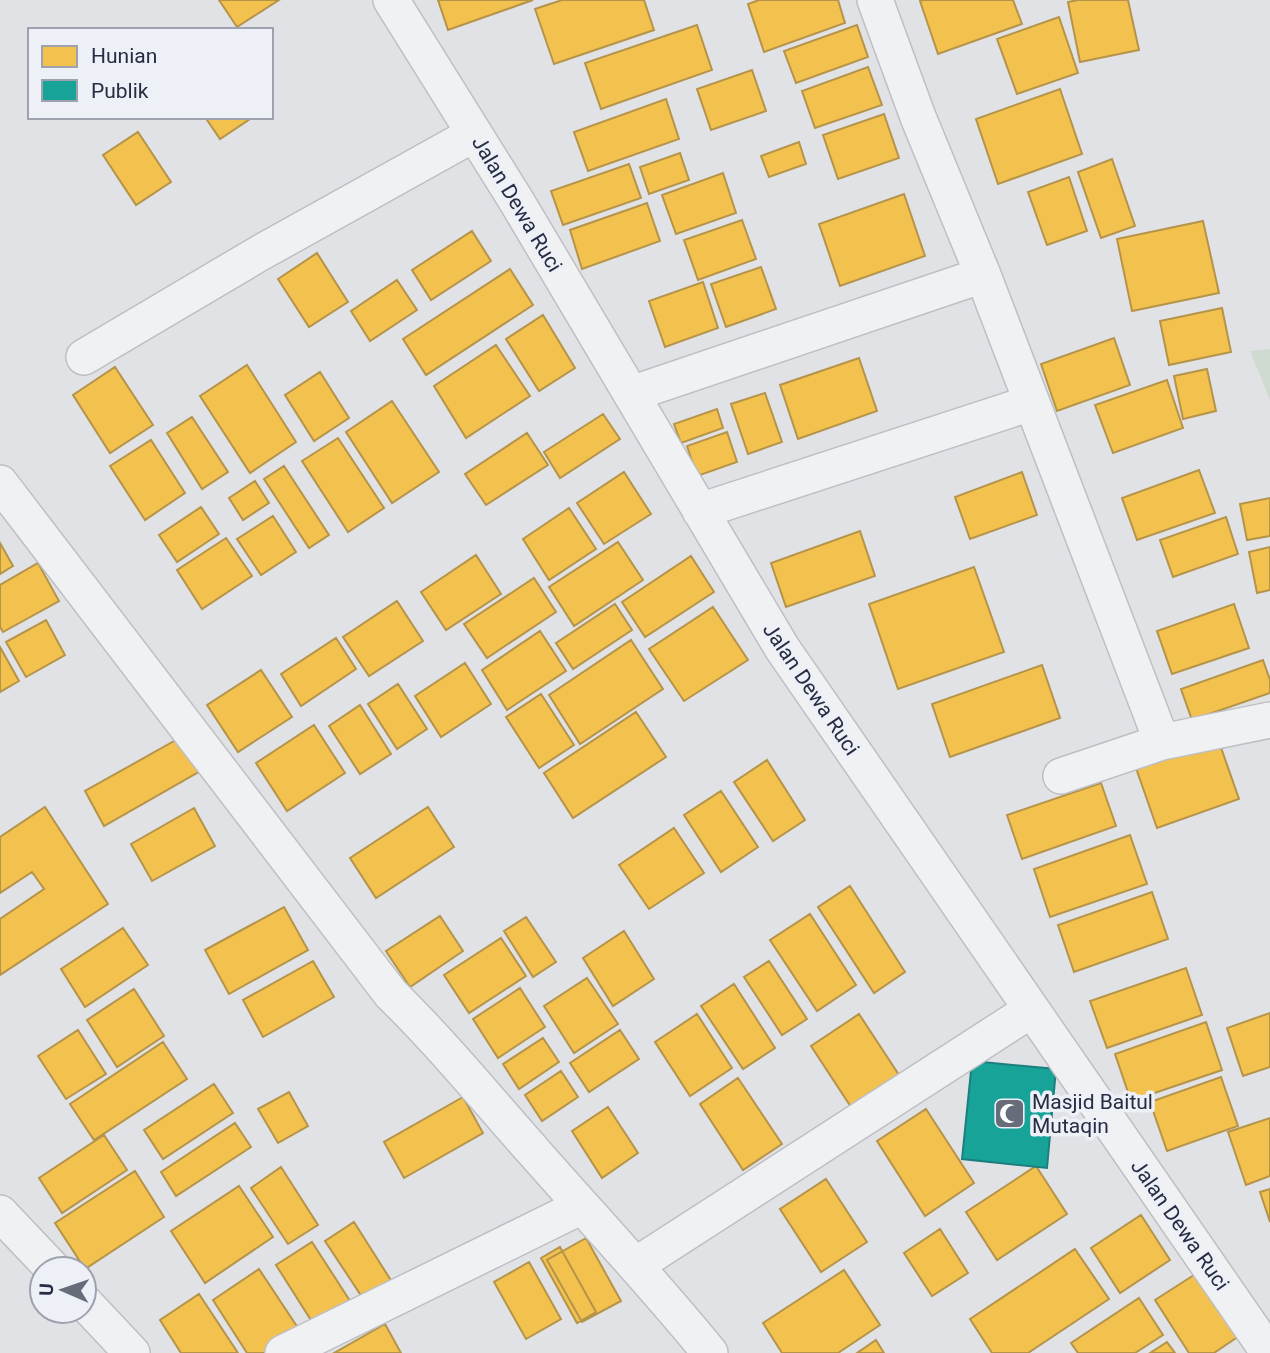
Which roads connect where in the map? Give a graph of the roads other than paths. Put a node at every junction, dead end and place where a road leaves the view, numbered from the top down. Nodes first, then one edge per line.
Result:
1 (391, 0) edge
2 (875, 0) edge
3 (474, 134) junction
4 (982, 275) junction
5 (85, 357) dead end
6 (631, 394) junction
7 (1031, 402) junction
8 (0, 483) edge
9 (700, 511) junction
10 (1270, 720) edge
11 (1162, 742) junction
12 (1061, 776) dead end
13 (1031, 1010) junction
14 (582, 1206) junction
15 (0, 1213) edge
16 (40, 1255) edge
17 (636, 1265) junction
18 (98, 1321) edge
19 (118, 1348) edge
20 (283, 1353) edge
21 (710, 1353) edge
22 (1269, 1353) edge

1 - 3 street, Jalan Dewa Ruci
2 - 4 street
3 - 5 street
3 - 6 street, Jalan Dewa Ruci
4 - 6 street
4 - 7 street
6 - 9 street, Jalan Dewa Ruci
7 - 9 street
7 - 11 street
8 - 14 street
9 - 13 street, Jalan Dewa Ruci
10 - 11 street
11 - 12 street
13 - 17 street
13 - 22 street, Jalan Dewa Ruci
14 - 17 street
14 - 20 street
15 - 16 street
17 - 21 street
18 - 19 street

